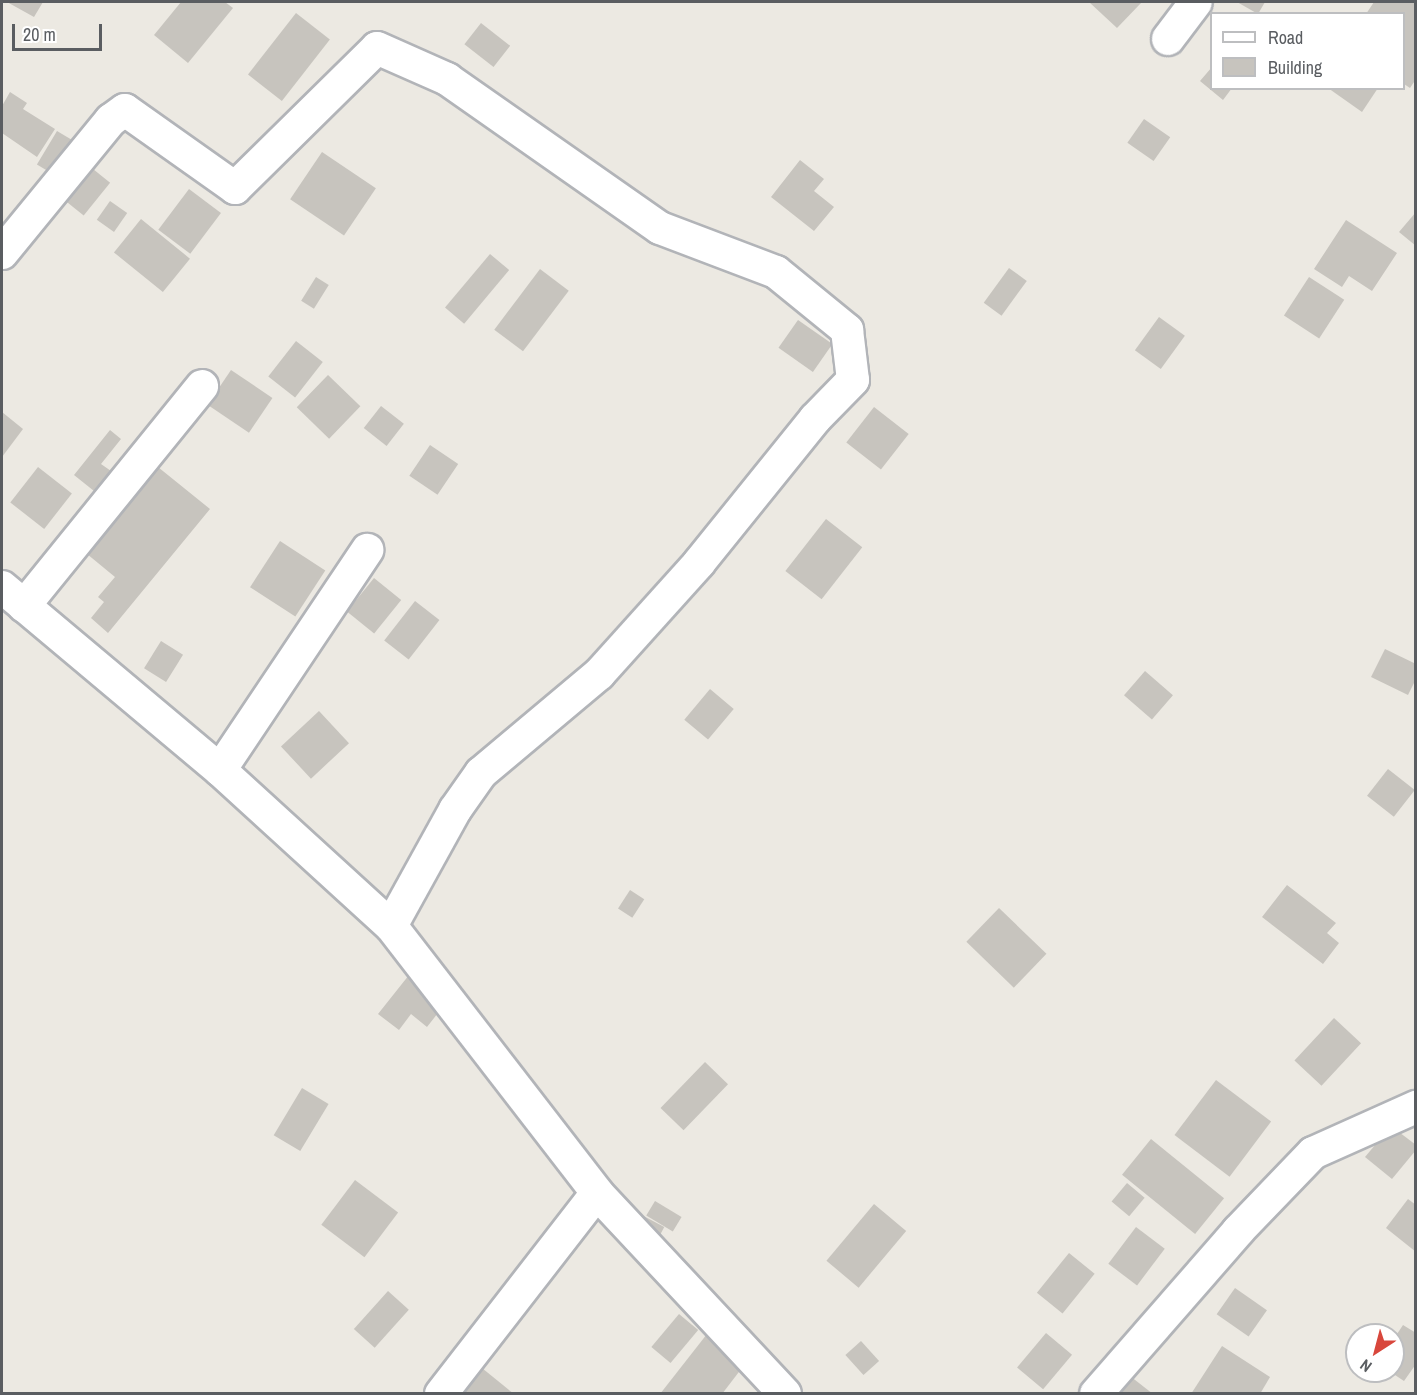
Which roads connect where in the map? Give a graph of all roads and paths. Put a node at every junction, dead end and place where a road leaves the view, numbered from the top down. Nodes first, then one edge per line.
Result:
1 (1196, 2) edge
2 (1168, 39) dead end
3 (2, 253) edge
4 (202, 386) dead end
5 (367, 550) dead end
6 (13, 596) edge
7 (220, 770) junction
8 (391, 926) junction
9 (1416, 1107) edge
10 (597, 1194) junction
11 (441, 1394) edge
12 (785, 1394) edge
13 (1096, 1394) edge

1 - 2 street
3 - 8 street
4 - 6 street
5 - 7 street
6 - 7 street
7 - 8 street
8 - 10 street
9 - 13 street
10 - 11 street
10 - 12 street

